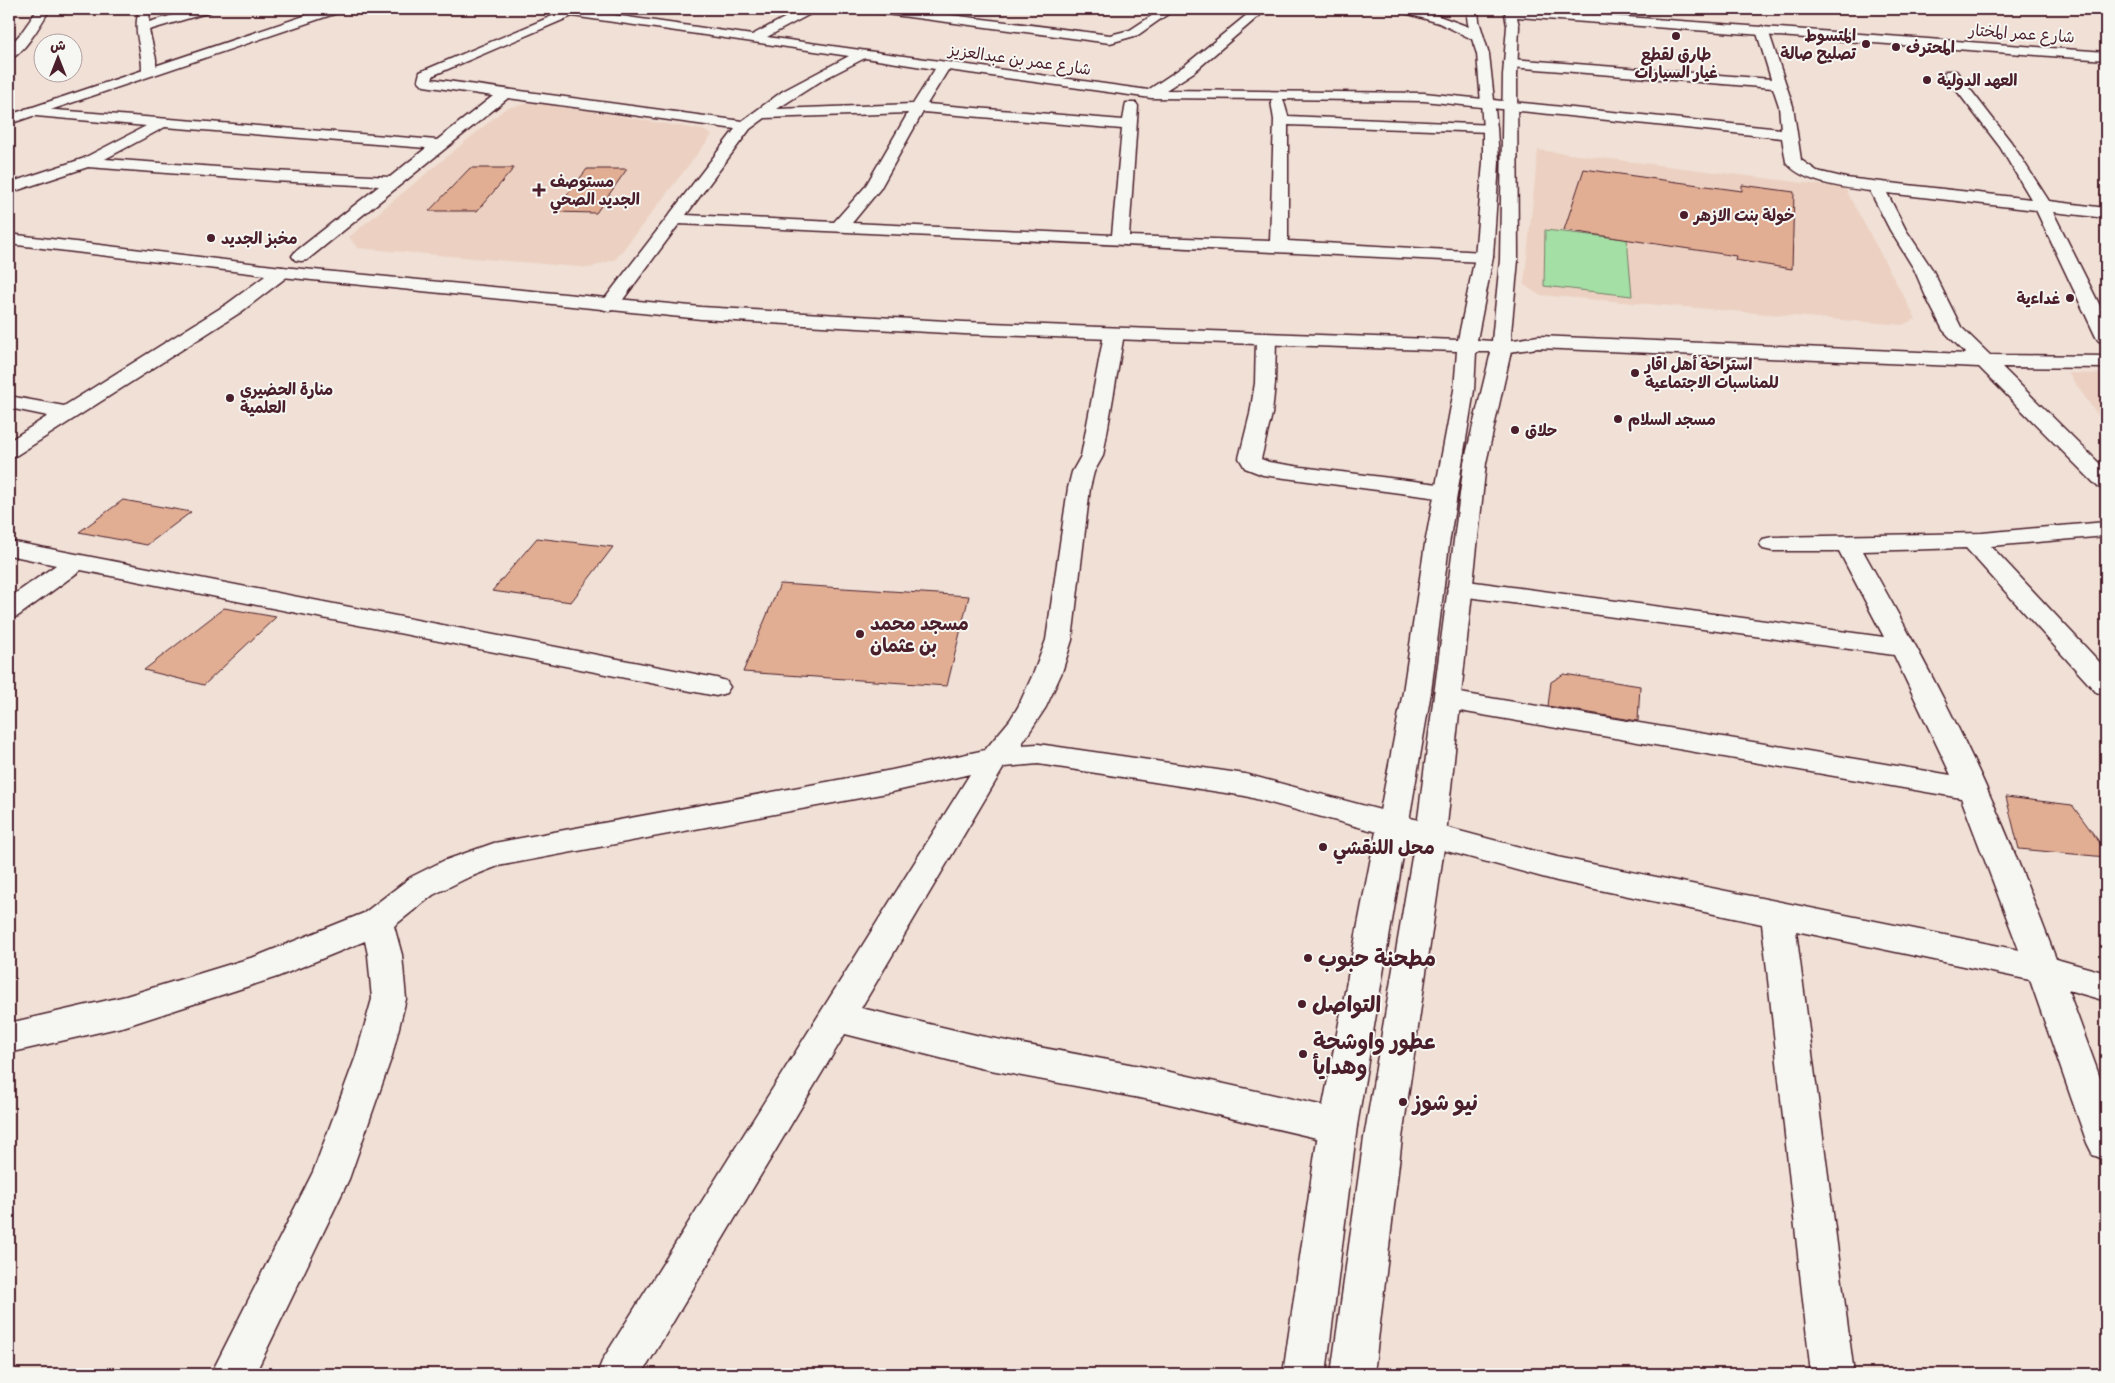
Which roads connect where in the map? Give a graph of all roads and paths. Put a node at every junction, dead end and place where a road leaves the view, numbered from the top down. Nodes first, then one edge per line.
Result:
1 (44, 9) edge
2 (144, 9) edge
3 (206, 9) edge
4 (316, 9) edge
5 (336, 9) edge
6 (549, 9) edge
7 (810, 9) edge
8 (878, 9) edge
9 (1169, 9) edge
10 (1260, 9) edge
11 (1406, 9) edge
12 (1618, 9) edge
13 (570, 12) junction
14 (1472, 15) edge
15 (1600, 19) junction
16 (1515, 27) edge
17 (142, 28) junction
18 (1540, 28) dead end
19 (1762, 30) junction
20 (753, 39) junction
21 (2106, 48) edge
22 (9, 55) edge
23 (862, 55) junction
24 (2106, 56) edge
25 (944, 66) junction
26 (149, 68) junction
27 (1952, 74) dead end
28 (1779, 84) junction
29 (1132, 92) junction
30 (505, 93) junction
31 (1151, 94) junction
32 (1278, 95) junction
33 (920, 108) junction
34 (9, 112) edge
35 (30, 112) junction
36 (1497, 112) junction
37 (762, 114) junction
38 (9, 120) edge
39 (1281, 120) junction
40 (162, 123) junction
41 (1129, 125) junction
42 (745, 126) junction
43 (1790, 134) junction
44 (440, 145) junction
45 (87, 162) junction
46 (394, 182) junction
47 (1876, 187) junction
48 (9, 188) edge
49 (2043, 206) junction
50 (2106, 213) edge
51 (674, 219) junction
52 (9, 223) edge
53 (839, 227) junction
54 (148, 238) dead end
55 (9, 239) edge
56 (1120, 241) junction
57 (1280, 246) junction
58 (301, 256) junction
59 (1484, 257) junction
60 (282, 263) junction
61 (623, 288) junction
62 (666, 292) dead end
63 (752, 298) dead end
64 (609, 305) junction
65 (897, 307) dead end
66 (985, 311) dead end
67 (1114, 334) junction
68 (2106, 337) edge
69 (1468, 338) junction
70 (1266, 339) junction
71 (1501, 340) junction
72 (1982, 361) junction
73 (2106, 362) edge
74 (9, 402) edge
75 (66, 414) junction
76 (9, 450) edge
77 (2106, 482) edge
78 (1446, 492) junction
79 (2106, 529) edge
80 (1972, 540) junction
81 (1772, 544) dead end
82 (1848, 544) junction
83 (9, 548) edge
84 (75, 562) junction
85 (1460, 588) junction
86 (9, 610) edge
87 (1903, 648) junction
88 (716, 686) dead end
89 (2106, 686) edge
90 (1448, 700) junction
91 (995, 758) junction
92 (1972, 789) junction
93 (1394, 823) junction
94 (1431, 834) junction
95 (1777, 914) junction
96 (376, 922) junction
97 (2042, 969) junction
98 (2106, 987) edge
99 (836, 1017) junction
100 (9, 1038) edge
101 (1338, 1126) junction
102 (2106, 1144) edge
103 (232, 1374) edge
104 (618, 1374) edge
105 (1304, 1374) edge
106 (1354, 1374) edge
107 (1832, 1374) edge

1 - 22 street
2 - 17 street
3 - 17 street
4 - 26 street
5 - 26 street
6 - 13 street, شارع عمر بن عبدالعزيز
7 - 20 street
8 - 9 street
10 - 31 street
11 - 14 street
12 - 21 street, شارع عمر المختار
13 - 20 street, شارع عمر بن عبدالعزيز
13 - 30 street
14 - 36 street
15 - 16 street, شارع عمر المختار
15 - 18 street
15 - 19 street, شارع عمر المختار
16 - 28 street
16 - 36 street
17 - 26 street
19 - 24 street, شارع عمر المختار
19 - 28 street
20 - 23 street, شارع عمر بن عبدالعزيز
23 - 25 street, شارع عمر بن عبدالعزيز
23 - 37 street
25 - 29 street, شارع عمر بن عبدالعزيز
25 - 33 street
26 - 34 street
26 - 35 street
27 - 49 street
28 - 43 street
29 - 31 street, شارع عمر بن عبدالعزيز
29 - 41 street
30 - 42 street
30 - 44 street
31 - 32 street, شارع عمر بن عبدالعزيز
32 - 36 street, شارع عمر بن عبدالعزيز
32 - 39 street
33 - 37 street
33 - 41 street
33 - 53 street
35 - 38 street
35 - 40 street
36 - 39 street
36 - 43 street
36 - 59 street
36 - 71 street
37 - 42 street
39 - 57 street
40 - 44 street
40 - 45 street
41 - 56 street
42 - 51 street
43 - 47 street
44 - 46 street
45 - 46 street
45 - 48 street
46 - 58 street
47 - 49 street
47 - 72 street
49 - 50 street
49 - 68 street
51 - 53 street
51 - 61 street
52 - 54 street
53 - 56 street
55 - 60 street
56 - 57 street
57 - 59 street
58 - 60 street
58 - 61 street
59 - 69 street
60 - 64 street
60 - 75 street
61 - 62 street
61 - 64 street
63 - 65 street
64 - 67 street
66 - 69 street
67 - 70 street
67 - 91 street
69 - 70 street
69 - 71 street
69 - 78 street
70 - 78 street
71 - 72 street
71 - 85 street
72 - 73 street
72 - 77 street
74 - 75 street
75 - 76 street
78 - 93 street
79 - 80 street
80 - 82 street
80 - 89 street
81 - 82 street
82 - 87 street
83 - 84 street
84 - 86 street
84 - 88 street
85 - 87 street
85 - 90 street
87 - 92 street
90 - 92 street
90 - 94 street
91 - 93 street
91 - 96 street
91 - 99 street
92 - 97 street
93 - 94 street
93 - 101 street
94 - 95 street
94 - 106 street
95 - 97 street
95 - 107 street
96 - 100 street
96 - 103 street
97 - 98 street
97 - 102 street
99 - 101 street
99 - 104 street
101 - 105 street

